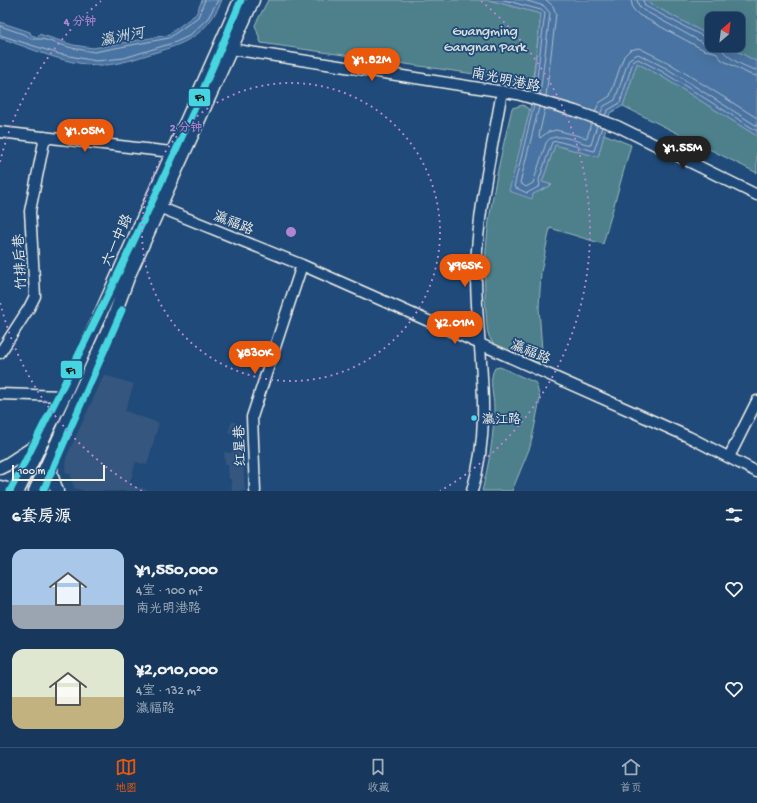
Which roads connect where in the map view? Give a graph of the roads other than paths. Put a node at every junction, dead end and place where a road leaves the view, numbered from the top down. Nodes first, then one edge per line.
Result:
1 (240, 0) edge
2 (253, 0) edge
3 (231, 49) junction
4 (502, 90) junction
5 (0, 132) edge
6 (45, 137) junction
7 (172, 152) junction
8 (757, 196) edge
9 (159, 207) junction
10 (302, 265) junction
11 (480, 345) junction
12 (0, 353) edge
13 (0, 394) edge
14 (64, 396) junction
15 (757, 402) edge
16 (43, 441) junction
17 (54, 448) junction
18 (729, 456) junction
19 (0, 468) edge
20 (757, 472) edge
21 (0, 487) edge
22 (14, 491) edge
23 (18, 491) edge
24 (35, 491) edge
25 (57, 491) edge
26 (255, 491) edge
27 (472, 491) edge

1 - 7 main road, 六一中路
2 - 3 main road, 六一中路
3 - 4 street, 南光明港路
3 - 9 main road, 六一中路
4 - 8 street, 南光明港路
4 - 11 street
5 - 6 street
6 - 7 street
6 - 12 street, 竹排后巷
7 - 14 main road, 六一中路
9 - 10 street, 瀛福路
9 - 17 main road, 六一中路
10 - 11 street, 瀛福路
10 - 26 street, 红星巷
11 - 18 street, 瀛福路
11 - 27 street
13 - 14 street
14 - 16 main road, 六一中路
15 - 18 street
16 - 19 main road
16 - 23 main road, 六一中路
17 - 24 main road, 六一中路
17 - 25 main road
18 - 20 street, 瀛福路
21 - 22 main road

